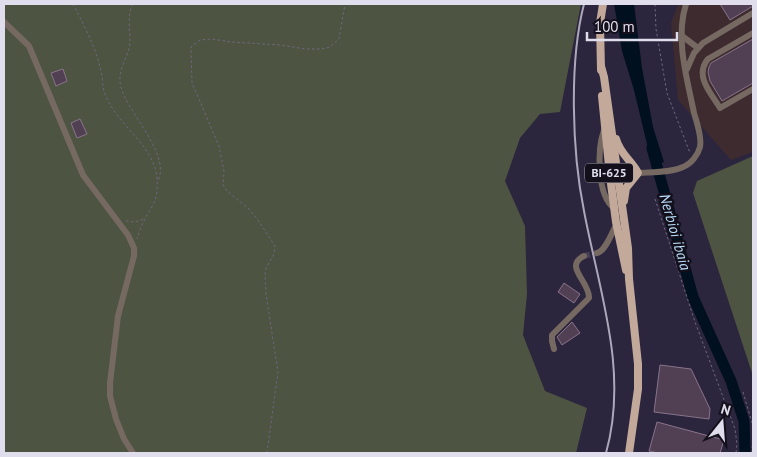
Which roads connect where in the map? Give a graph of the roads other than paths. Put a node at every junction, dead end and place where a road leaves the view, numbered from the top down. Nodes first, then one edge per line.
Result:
1 (603, 4) edge
2 (686, 4) edge
3 (753, 13) edge
4 (4, 22) edge
5 (753, 33) edge
6 (682, 36) junction
7 (698, 48) junction
8 (601, 66) junction
9 (686, 73) junction
10 (753, 89) edge
11 (606, 91) junction
12 (603, 119) junction
13 (632, 164) junction
14 (617, 174) junction
15 (635, 176) junction
16 (617, 222) junction
17 (628, 248) junction
18 (597, 253) tunnel mouth
19 (584, 256) dead end
20 (629, 279) junction
21 (554, 349) dead end
22 (133, 453) edge
23 (629, 453) edge

1 - 8 main road, BI-625
2 - 6 street
3 - 7 street
4 - 22 street
5 - 10 street
6 - 7 street
6 - 9 street
7 - 9 street
8 - 11 main road
8 - 12 main road, BI-625
9 - 15 street
11 - 13 main road
11 - 14 main road
12 - 14 main road
12 - 16 main road, BI-625
13 - 14 main road
13 - 15 main road
14 - 15 main road
14 - 16 main road
14 - 17 main road
15 - 17 main road
16 - 18 street
16 - 20 main road, BI-625
17 - 20 main road
19 - 21 street
20 - 23 main road, BI-625

